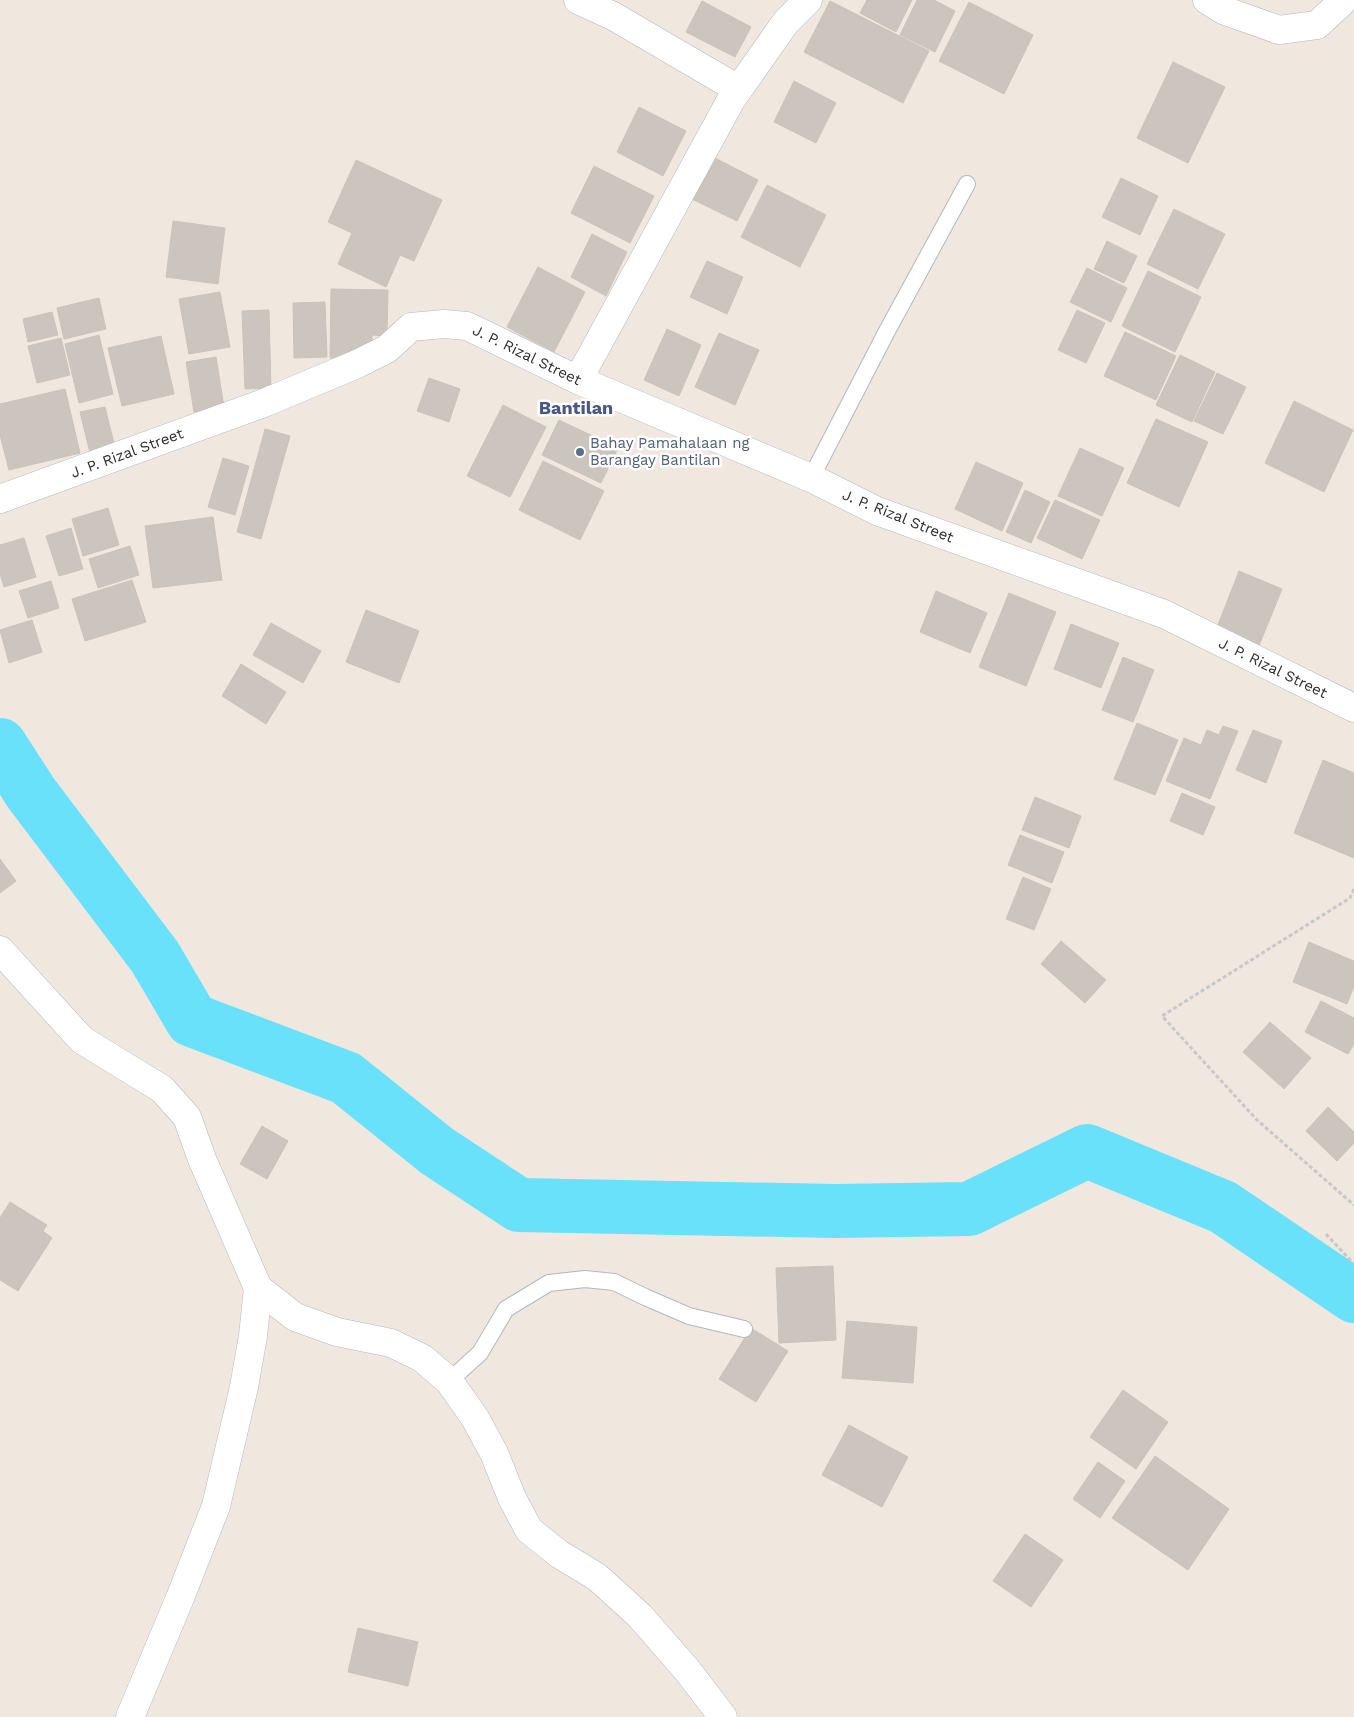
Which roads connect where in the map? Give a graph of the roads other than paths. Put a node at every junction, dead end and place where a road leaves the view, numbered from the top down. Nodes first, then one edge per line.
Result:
1 (578, 0) edge
2 (808, 0) edge
3 (1207, 0) edge
4 (1344, 0) edge
5 (738, 89) junction
6 (967, 184) dead end
7 (578, 380) junction
8 (811, 478) junction
9 (0, 499) edge
10 (1354, 708) edge
11 (0, 950) edge
12 (258, 1288) junction
13 (744, 1329) dead end
14 (449, 1382) junction
15 (130, 1717) edge
16 (723, 1717) edge

1 - 5 street
2 - 5 street
3 - 4 street
5 - 7 street
6 - 8 lane
7 - 8 street, J. P. Rizal Street
7 - 9 street, J. P. Rizal Street
8 - 10 street, J. P. Rizal Street
11 - 12 street
12 - 14 street
12 - 15 street
13 - 14 lane
14 - 16 street

